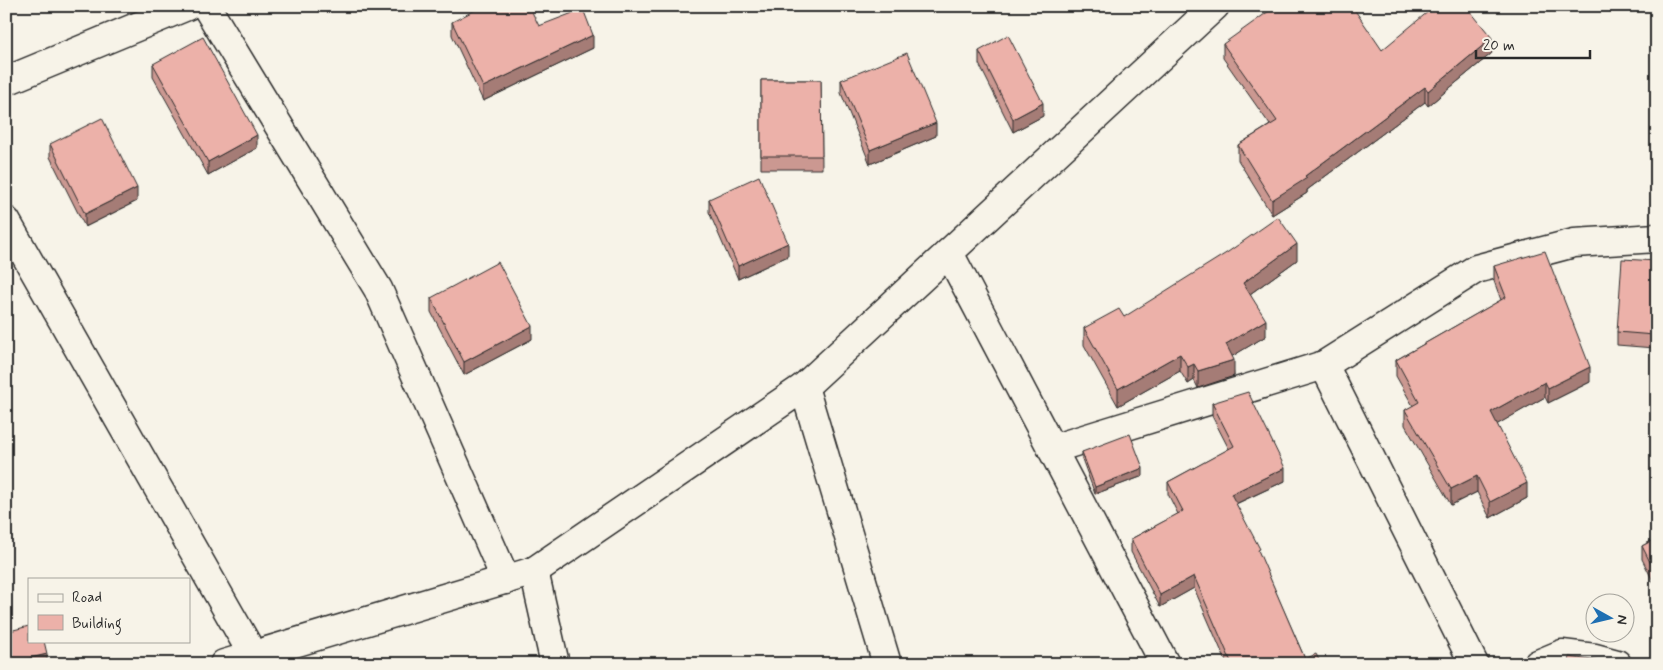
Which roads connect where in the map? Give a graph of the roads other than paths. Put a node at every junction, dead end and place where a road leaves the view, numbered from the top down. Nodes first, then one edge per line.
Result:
1 (187, 6) edge
2 (206, 6) edge
3 (1215, 6) edge
4 (6, 81) edge
5 (6, 221) edge
6 (1657, 238) edge
7 (949, 253) junction
8 (1324, 365) junction
9 (804, 387) junction
10 (1052, 449) junction
11 (534, 571) junction
12 (506, 580) junction
13 (254, 660) edge
14 (224, 664) edge
15 (555, 664) edge
16 (887, 664) edge
17 (1165, 664) edge
18 (1474, 664) edge
19 (1538, 664) edge
20 (1617, 664) edge

1 - 4 street
2 - 12 street
3 - 7 street
5 - 13 street
6 - 8 street
7 - 9 street
7 - 10 street
8 - 10 street
8 - 18 street
9 - 11 street
9 - 16 street
10 - 17 street
11 - 12 street
11 - 15 street
12 - 13 street
13 - 14 street
19 - 20 street

